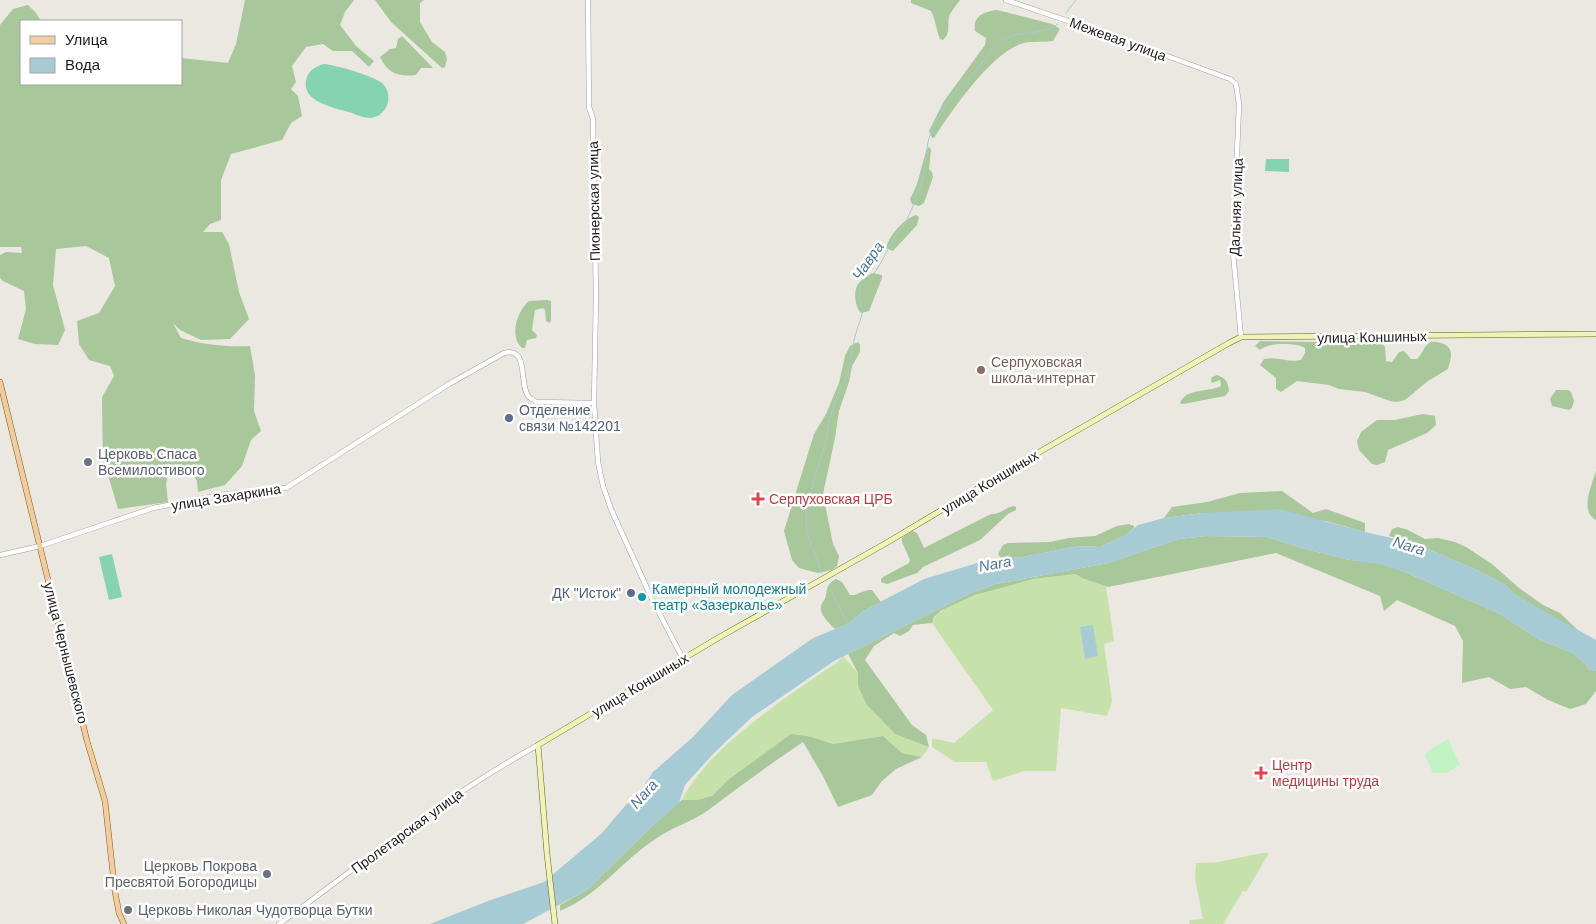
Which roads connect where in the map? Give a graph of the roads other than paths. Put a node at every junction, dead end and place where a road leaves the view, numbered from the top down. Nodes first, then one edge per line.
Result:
1 (588, 0) edge
2 (1006, 0) edge
3 (1230, 79) joint
4 (1596, 334) edge
5 (1241, 337) junction
6 (0, 382) edge
7 (594, 403) junction
8 (40, 546) junction
9 (0, 555) edge
10 (684, 658) junction
11 (538, 745) junction
12 (124, 924) edge
13 (279, 924) edge
14 (555, 924) edge

1 - 7 street, Пионерская улица
2 - 3 street, Межевая улица
3 - 5 street, Дальняя улица
4 - 5 main road, улица Коншиных
5 - 10 main road, улица Коншиных
6 - 8 main road, улица Чернышевского
7 - 8 street, улица Захаркина
7 - 10 street, Пионерская улица
8 - 9 street, улица Захаркина
8 - 12 main road, улица Чернышевского
10 - 11 main road, улица Коншиных
11 - 13 street, Пролетарская улица
11 - 14 main road

